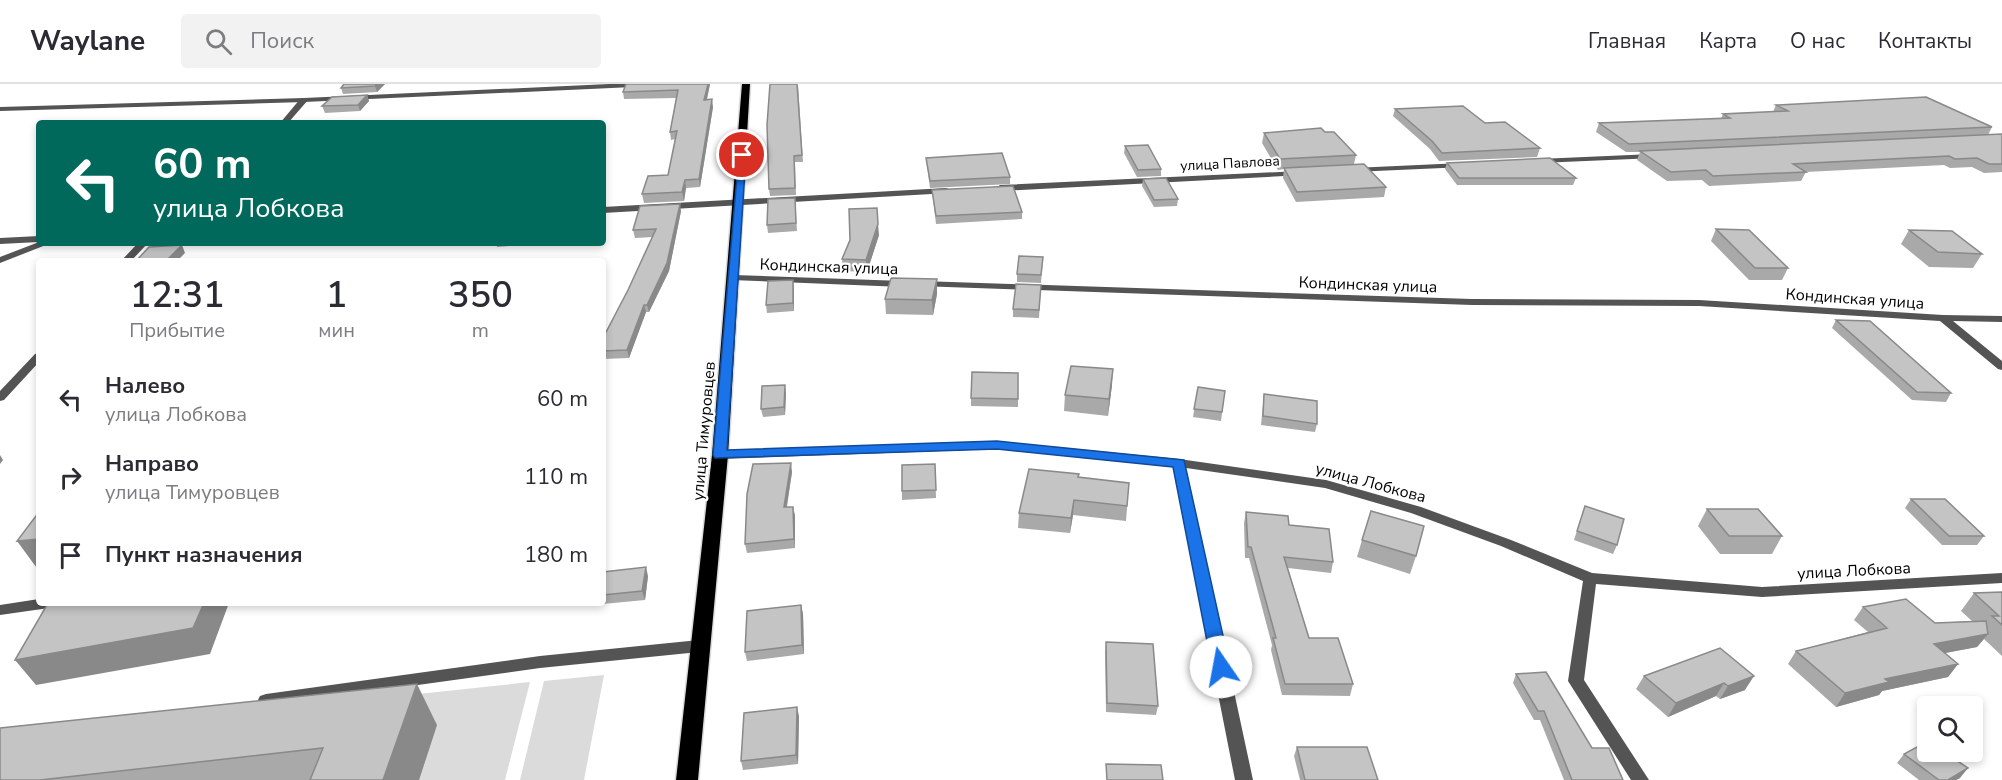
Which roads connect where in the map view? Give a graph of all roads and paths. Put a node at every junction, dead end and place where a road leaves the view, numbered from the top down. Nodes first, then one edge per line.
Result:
1 (655, 84) edge
2 (746, 84) edge
3 (304, 100) junction
4 (0, 110) edge
5 (287, 120) edge
6 (1665, 155) edge
7 (1535, 161) edge
8 (1476, 164) edge
9 (1345, 171) edge
10 (1309, 172) edge
11 (986, 189) edge
12 (962, 190) edge
13 (739, 202) junction
14 (606, 210) edge
15 (36, 239) edge
16 (0, 241) edge
17 (38, 246) edge
18 (140, 246) edge
19 (129, 258) edge
20 (0, 260) edge
21 (734, 278) junction
22 (1943, 318) junction
23 (2002, 319) edge
24 (36, 359) edge
25 (2002, 367) edge
26 (0, 398) edge
27 (720, 455) junction
28 (1179, 463) junction
29 (1590, 578) junction
30 (2002, 578) edge
31 (36, 605) edge
32 (0, 610) edge
33 (699, 646) junction
34 (249, 703) edge
35 (687, 780) edge
36 (1244, 780) edge
37 (1640, 780) edge

1 - 3 street
2 - 13 main road, улица Тимуровцев
3 - 4 street
3 - 5 street
6 - 7 street
8 - 9 street
10 - 11 street, улица Павлова
12 - 13 street
13 - 14 street
13 - 21 main road, улица Тимуровцев
15 - 16 street
17 - 20 street
18 - 19 street
21 - 22 street, Кондинская улица
21 - 27 main road, улица Тимуровцев
22 - 23 street, Кондинская улица
22 - 25 street
24 - 26 street
27 - 28 street, улица Лобкова
27 - 33 main road, улица Тимуровцев
28 - 29 street, улица Лобкова
28 - 36 street
29 - 30 street, улица Лобкова
29 - 37 street
31 - 32 street
33 - 34 street
33 - 35 main road, улица Тимуровцев

